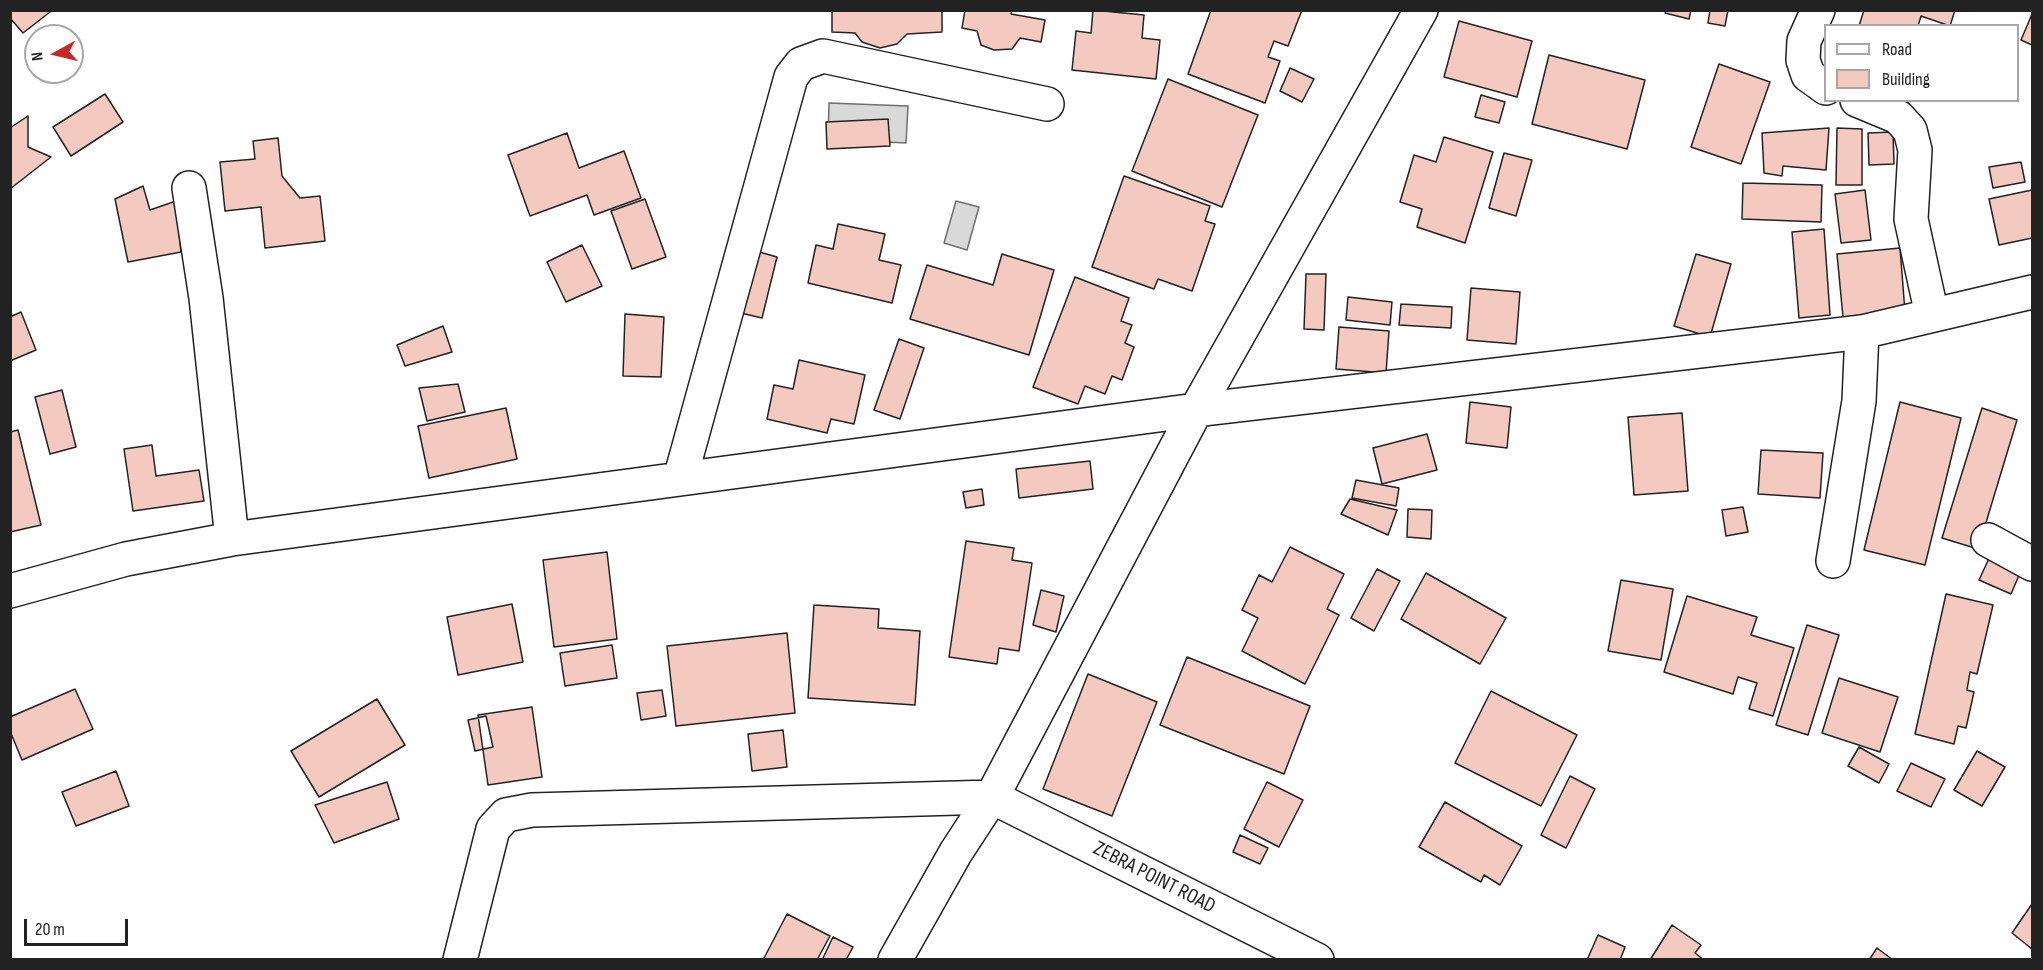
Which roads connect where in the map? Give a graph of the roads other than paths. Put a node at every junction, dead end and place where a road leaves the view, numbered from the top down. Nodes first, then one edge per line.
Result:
1 (1421, 10) edge
2 (1818, 10) edge
3 (1824, 87) edge
4 (1862, 102) edge
5 (1047, 104) dead end
6 (189, 188) dead end
7 (2032, 292) edge
8 (1932, 315) junction
9 (1862, 332) junction
10 (1196, 410) junction
11 (680, 479) junction
12 (232, 539) junction
13 (1988, 540) dead end
14 (1833, 561) dead end
15 (2032, 564) edge
16 (10, 591) edge
17 (992, 797) junction
18 (460, 960) edge
19 (895, 960) edge
20 (1317, 960) edge

1 - 10 street
2 - 3 street
4 - 8 street
5 - 11 street
6 - 12 street
7 - 8 street
8 - 9 street
9 - 10 street
9 - 14 street
10 - 11 street
10 - 17 street
11 - 12 street
12 - 16 street
13 - 15 street
17 - 18 street
17 - 19 street
17 - 20 street, ZEBRA POINT ROAD

